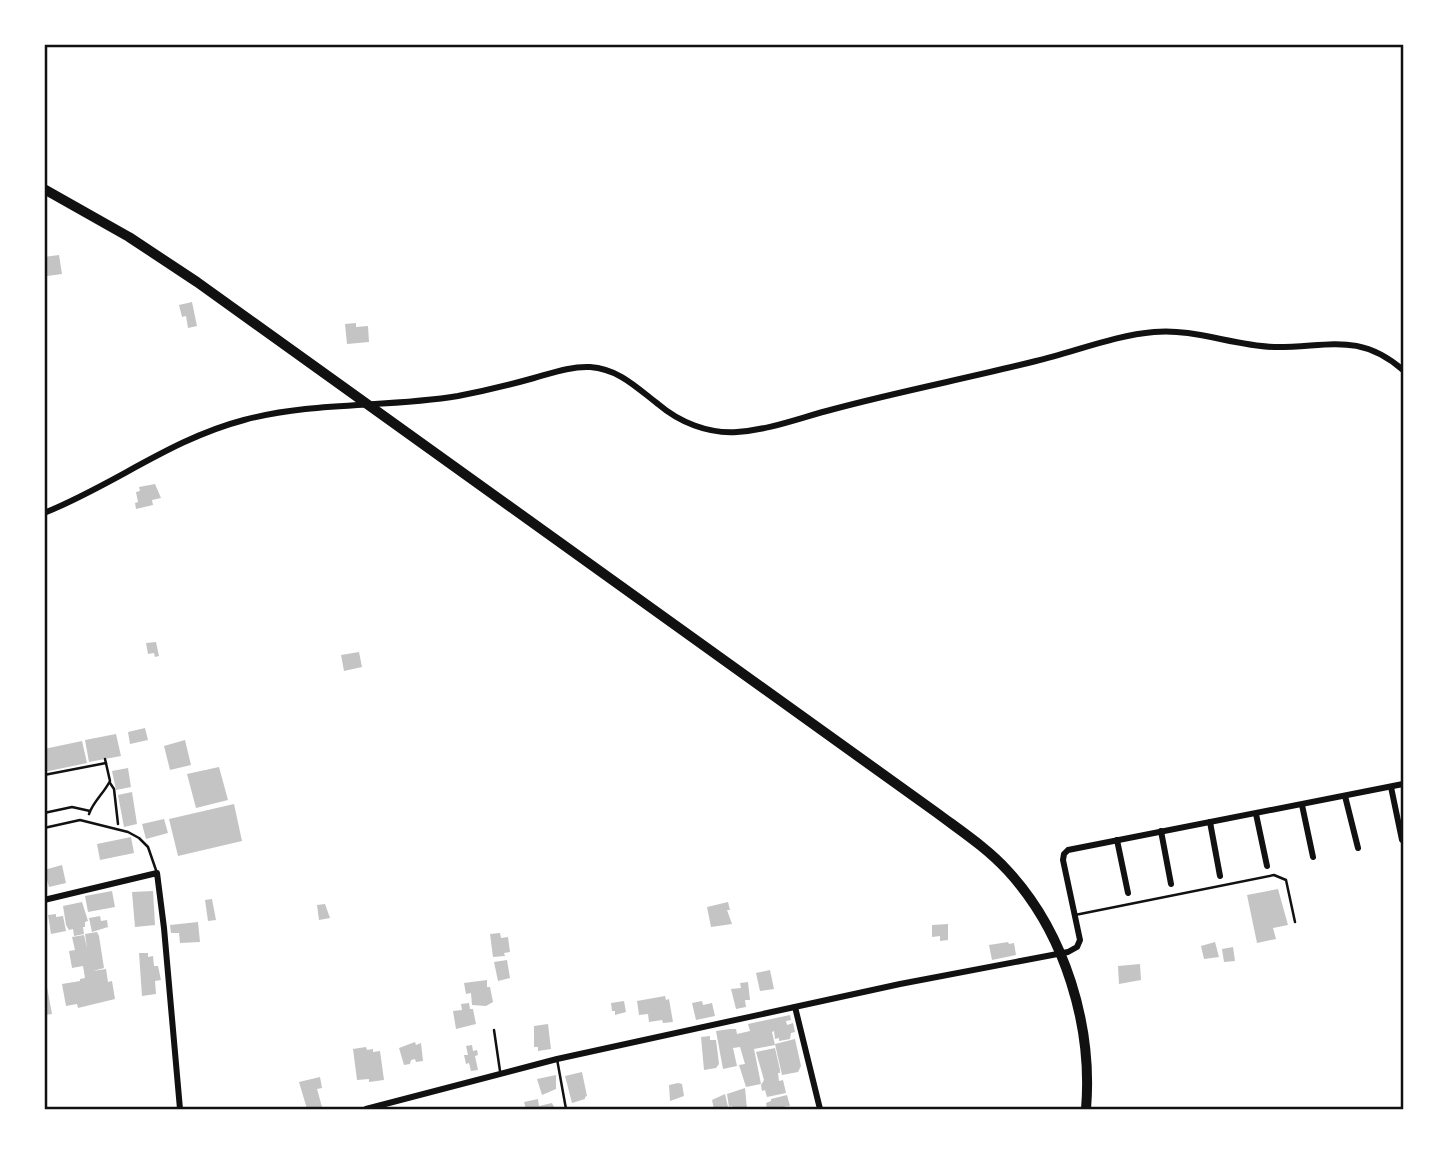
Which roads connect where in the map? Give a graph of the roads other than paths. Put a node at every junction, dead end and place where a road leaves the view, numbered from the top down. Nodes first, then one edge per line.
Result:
1 (44, 189) edge
2 (1403, 370) edge
3 (371, 405) junction
4 (44, 513) edge
5 (1403, 784) edge
6 (1391, 787) junction
7 (1345, 796) junction
8 (1302, 805) junction
9 (1256, 814) junction
10 (1210, 822) junction
11 (44, 828) edge
12 (1161, 831) junction
13 (1117, 839) junction
14 (1402, 840) edge
15 (1358, 848) dead end
16 (1313, 857) dead end
17 (1267, 866) dead end
18 (157, 873) junction
19 (1220, 876) dead end
20 (1171, 884) dead end
21 (1128, 893) dead end
22 (44, 900) edge
23 (1075, 915) junction
24 (1295, 922) dead end
25 (1059, 954) junction
26 (795, 1007) junction
27 (494, 1030) dead end
28 (557, 1059) junction
29 (501, 1074) junction
30 (180, 1109) edge
31 (366, 1109) edge
32 (566, 1109) edge
33 (820, 1109) edge
34 (1086, 1109) edge

1 - 3 main road
2 - 3 street
3 - 4 street
3 - 25 main road
5 - 6 street
6 - 7 street
6 - 14 street
7 - 8 street
7 - 15 street
8 - 9 street
8 - 16 street
9 - 10 street
9 - 17 street
10 - 12 street
10 - 19 street
11 - 18 lane
12 - 13 street
12 - 20 street
13 - 21 street
13 - 23 street
18 - 22 street
18 - 30 street
23 - 24 lane
23 - 25 street
25 - 26 street
25 - 34 main road
26 - 28 street
26 - 33 street
27 - 29 lane
28 - 29 street
28 - 32 lane
29 - 31 street

